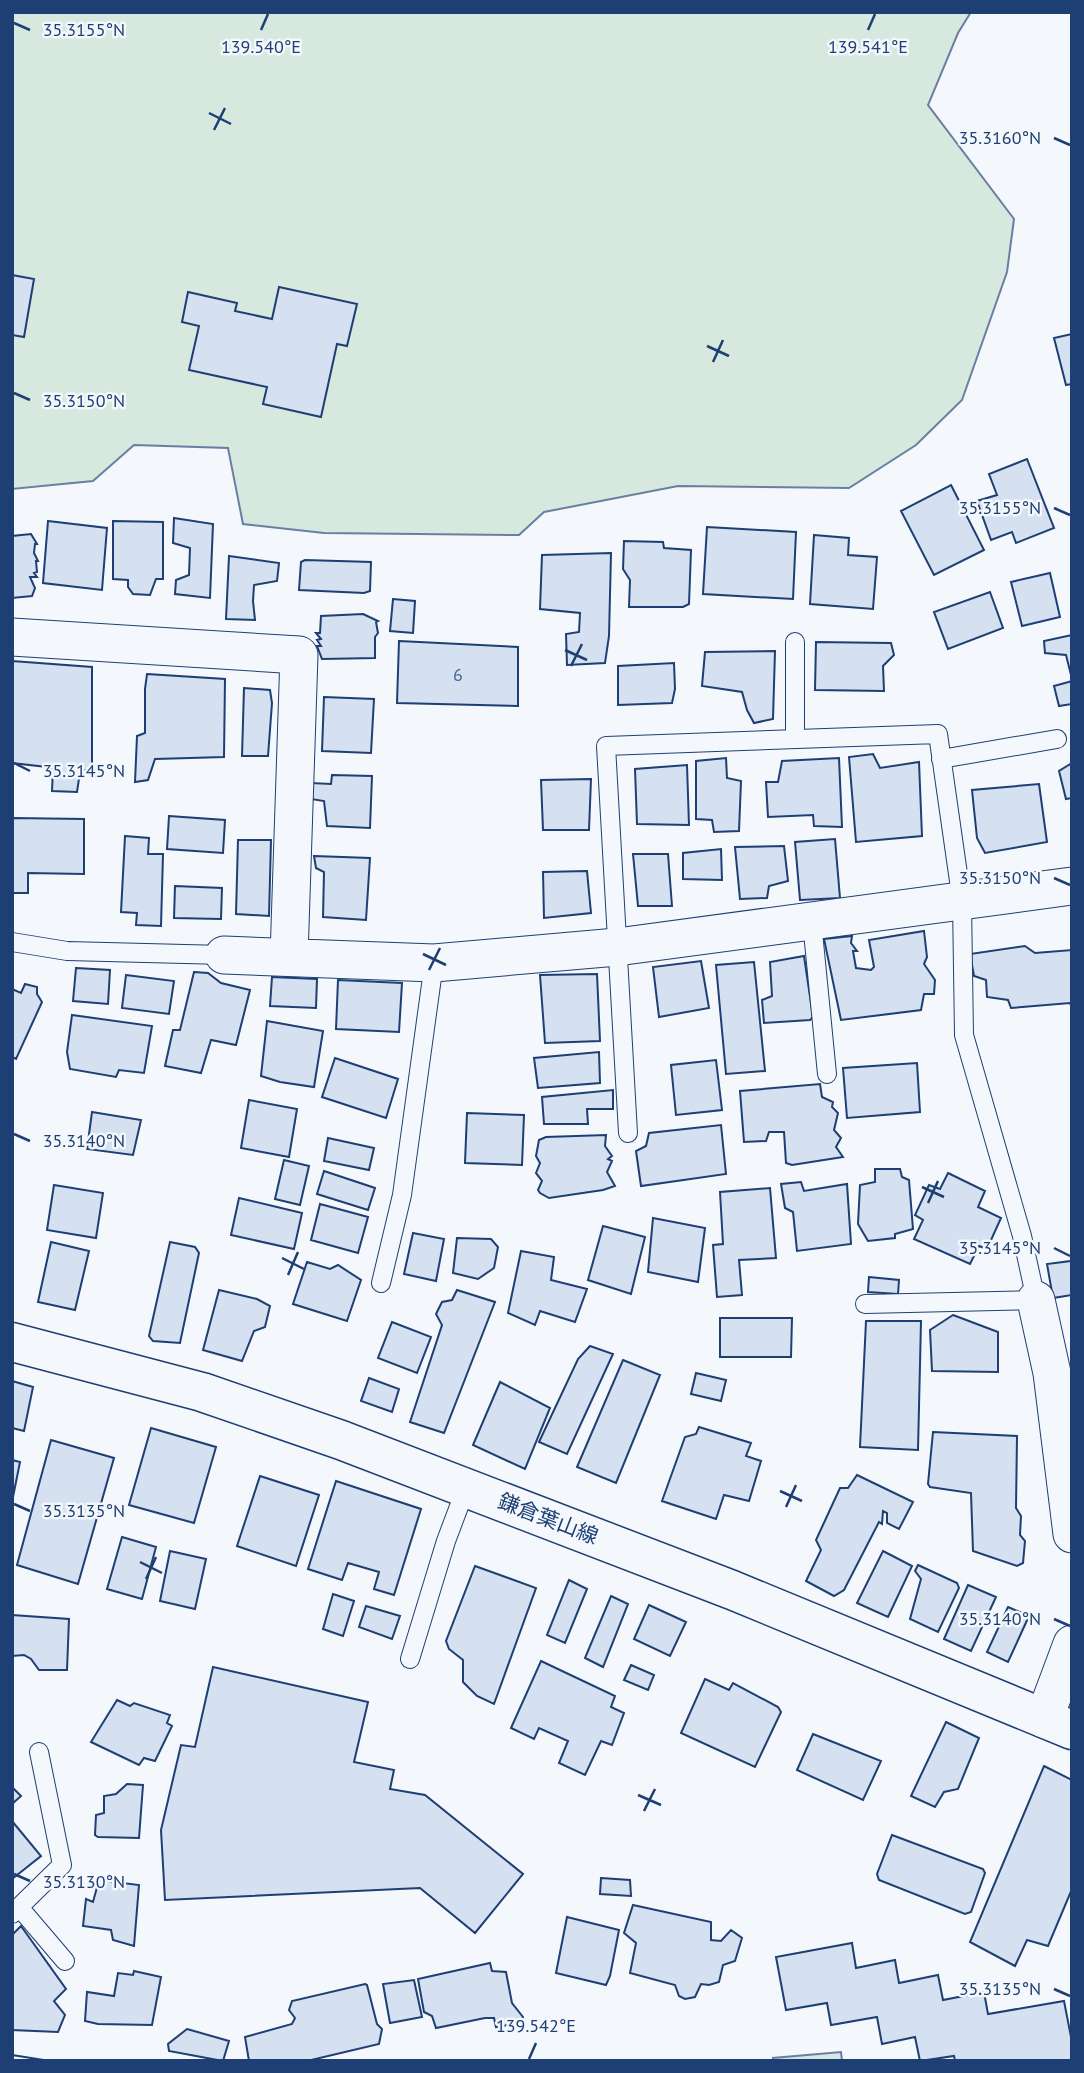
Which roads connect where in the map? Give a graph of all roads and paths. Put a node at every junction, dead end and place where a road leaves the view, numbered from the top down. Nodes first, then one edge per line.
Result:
1 (12, 636) edge
2 (795, 642) dead end
3 (795, 739) junction
4 (1057, 739) dead end
5 (941, 759) junction
6 (1072, 886) edge
7 (962, 902) junction
8 (812, 922) junction
9 (12, 942) edge
10 (617, 947) junction
11 (224, 955) joint
12 (289, 957) junction
13 (434, 963) junction
14 (827, 1074) dead end
15 (628, 1133) dead end
16 (381, 1283) dead end
17 (1036, 1300) junction
18 (865, 1304) dead end
19 (12, 1342) edge
20 (466, 1488) junction
21 (1072, 1534) edge
22 (1072, 1644) edge
23 (410, 1659) dead end
24 (1058, 1725) edge
25 (40, 1752) dead end
26 (15, 1911) edge
27 (65, 1961) dead end

1 - 12 street
2 - 3 lane
3 - 5 lane
3 - 10 lane
4 - 5 lane
5 - 7 lane
6 - 7 street
7 - 8 street
7 - 17 lane
8 - 10 street
8 - 14 lane
9 - 11 lane
10 - 13 street
10 - 15 lane
11 - 12 street
12 - 13 street
13 - 16 lane
17 - 18 lane
17 - 21 street
19 - 20 main road, 鎌倉葉山線
20 - 23 lane
20 - 24 main road, 鎌倉葉山線
22 - 24 street
25 - 26 lane
26 - 27 lane

